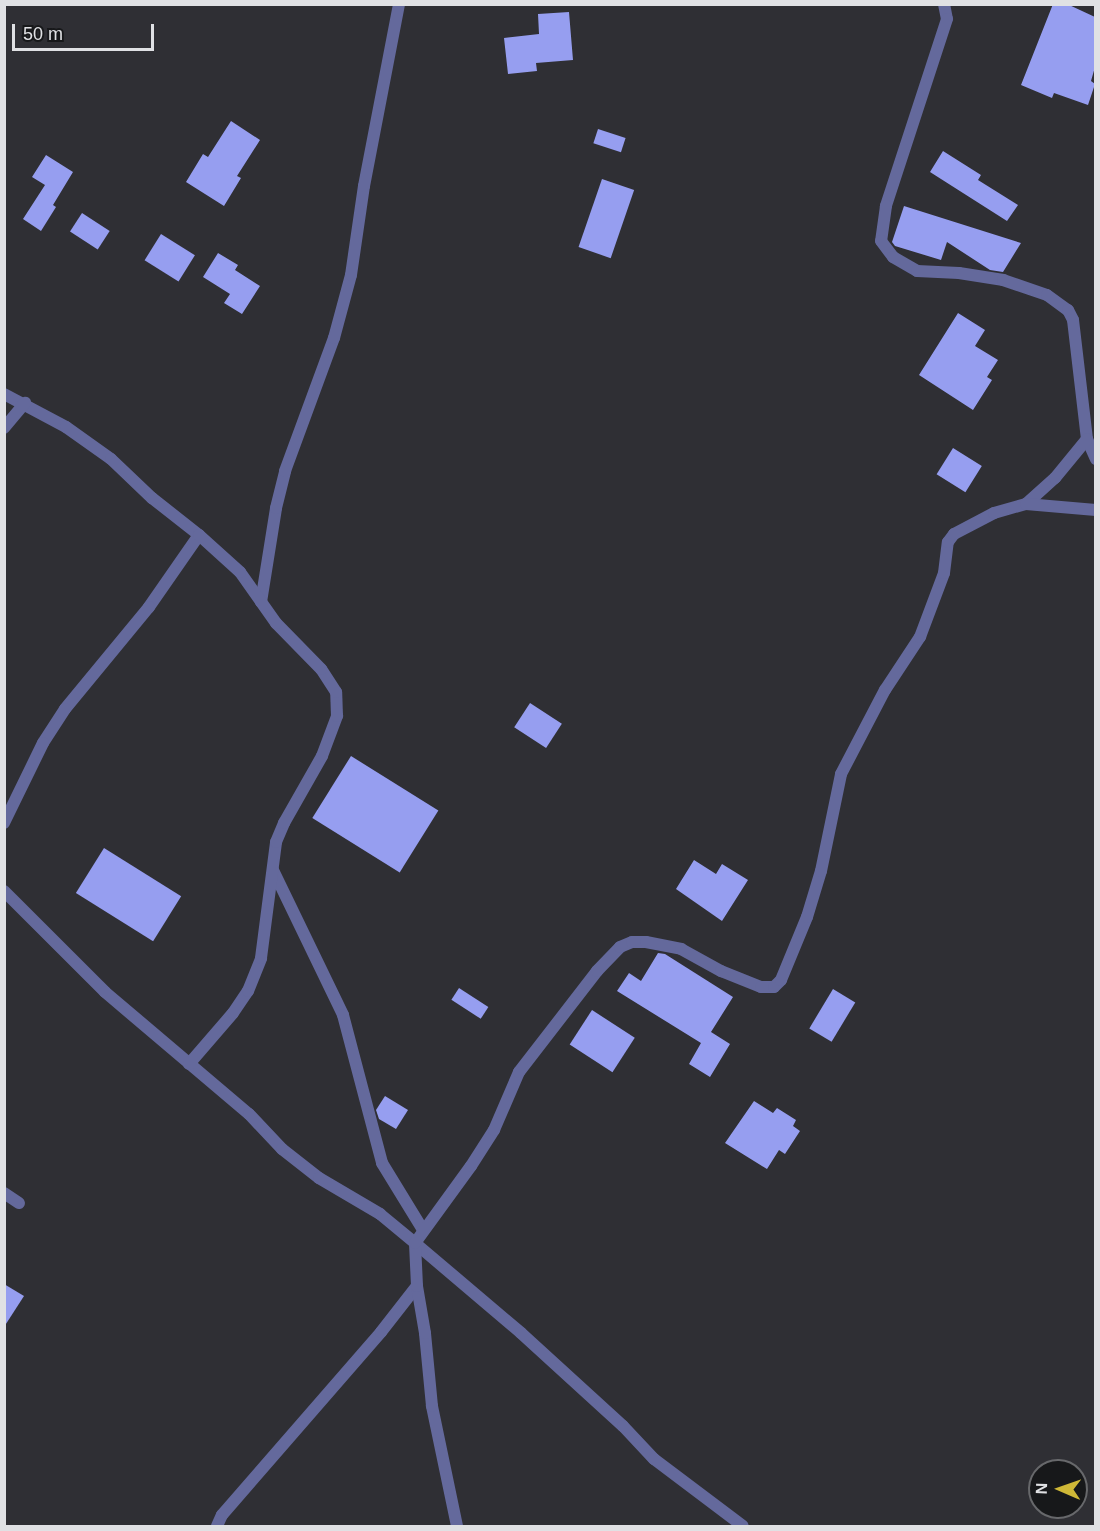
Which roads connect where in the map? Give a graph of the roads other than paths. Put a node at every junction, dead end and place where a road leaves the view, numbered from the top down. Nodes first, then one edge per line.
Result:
1 (399, 4) edge
2 (944, 4) edge
3 (4, 394) edge
4 (25, 403) junction
5 (4, 428) edge
6 (1087, 439) junction
7 (1095, 459) edge
8 (1026, 504) junction
9 (1095, 510) edge
10 (199, 535) junction
11 (261, 602) junction
12 (4, 823) edge
13 (273, 869) junction
14 (4, 891) edge
15 (189, 1064) junction
16 (4, 1193) edge
17 (19, 1203) dead end
18 (423, 1230) junction
19 (415, 1243) junction
20 (417, 1286) junction
21 (217, 1527) edge
22 (457, 1527) edge
23 (742, 1527) edge

1 - 11 street
2 - 6 street
3 - 4 street
4 - 5 street
4 - 10 street
6 - 7 street
6 - 8 street
8 - 9 street
8 - 18 street
10 - 11 street
10 - 12 street
11 - 13 street
13 - 15 street
13 - 18 street
14 - 15 street
15 - 19 street
16 - 17 street
18 - 19 street
19 - 20 street
19 - 23 street
20 - 21 street
20 - 22 street

